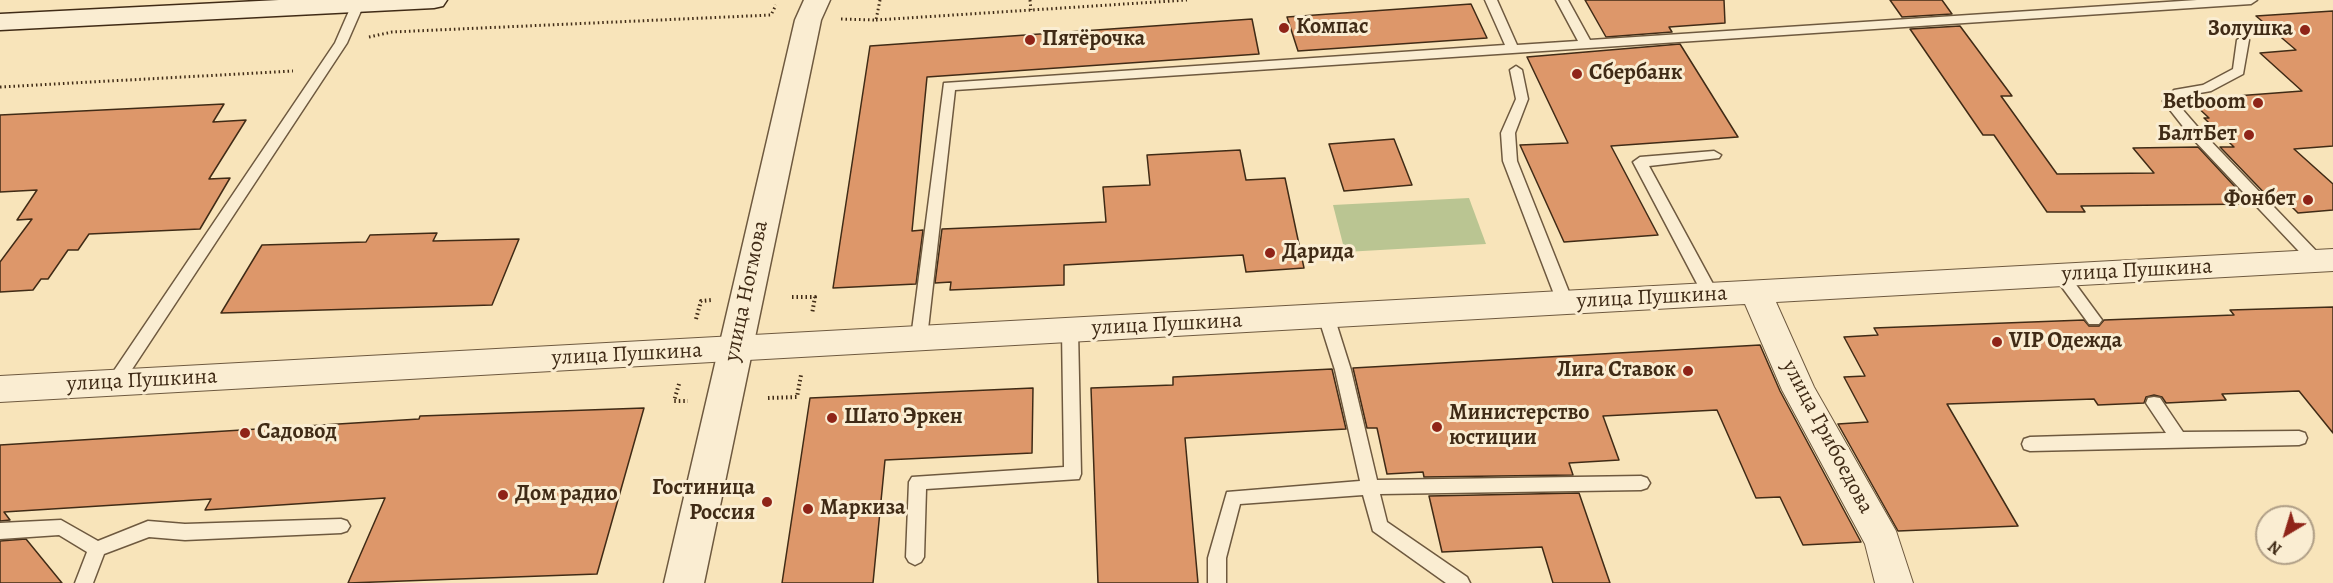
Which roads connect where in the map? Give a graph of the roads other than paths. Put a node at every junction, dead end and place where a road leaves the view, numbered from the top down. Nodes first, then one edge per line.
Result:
1 (434, 0) edge
2 (817, 0) edge
3 (1491, 0) edge
4 (1562, 0) edge
5 (2251, 0) edge
6 (358, 4) junction
7 (0, 22) edge
8 (2243, 40) dead end
9 (1586, 44) junction
10 (1512, 48) junction
11 (1516, 70) dead end
12 (1714, 155) dead end
13 (2328, 261) edge
14 (2061, 275) junction
15 (1756, 292) junction
16 (1711, 295) junction
17 (1565, 302) junction
18 (1326, 316) junction
19 (2094, 320) dead end
20 (1070, 330) junction
21 (920, 338) junction
22 (734, 349) junction
23 (115, 382) junction
24 (0, 389) edge
25 (2154, 403) dead end
26 (2299, 438) dead end
27 (2180, 440) junction
28 (2030, 444) dead end
29 (1641, 483) dead end
30 (1370, 487) junction
31 (341, 526) dead end
32 (0, 531) edge
33 (97, 549) junction
34 (915, 557) dead end
35 (84, 583) edge
36 (684, 583) edge
37 (1217, 583) edge
38 (1461, 583) edge
39 (1894, 583) edge

1 - 6 street
2 - 22 street, улица Ногмова
3 - 10 lane
4 - 9 lane
5 - 9 lane
6 - 7 street
6 - 23 lane
8 - 13 lane
9 - 10 lane
10 - 21 lane
11 - 17 lane
12 - 16 lane
13 - 14 street, улица Пушкина
14 - 15 street, улица Пушкина
14 - 19 lane
15 - 16 street, улица Пушкина
15 - 39 street, улица Грибоедова
16 - 17 street, улица Пушкина
17 - 18 street, улица Пушкина
18 - 20 street, улица Пушкина
18 - 30 lane
20 - 21 street, улица Пушкина
20 - 34 lane
21 - 22 street, улица Пушкина
22 - 23 street, улица Пушкина
22 - 36 street, улица Ногмова
23 - 24 street, улица Пушкина
25 - 27 lane
26 - 27 lane
27 - 28 lane
29 - 30 lane
30 - 37 lane
30 - 38 lane
31 - 33 lane
32 - 33 lane
33 - 35 lane

